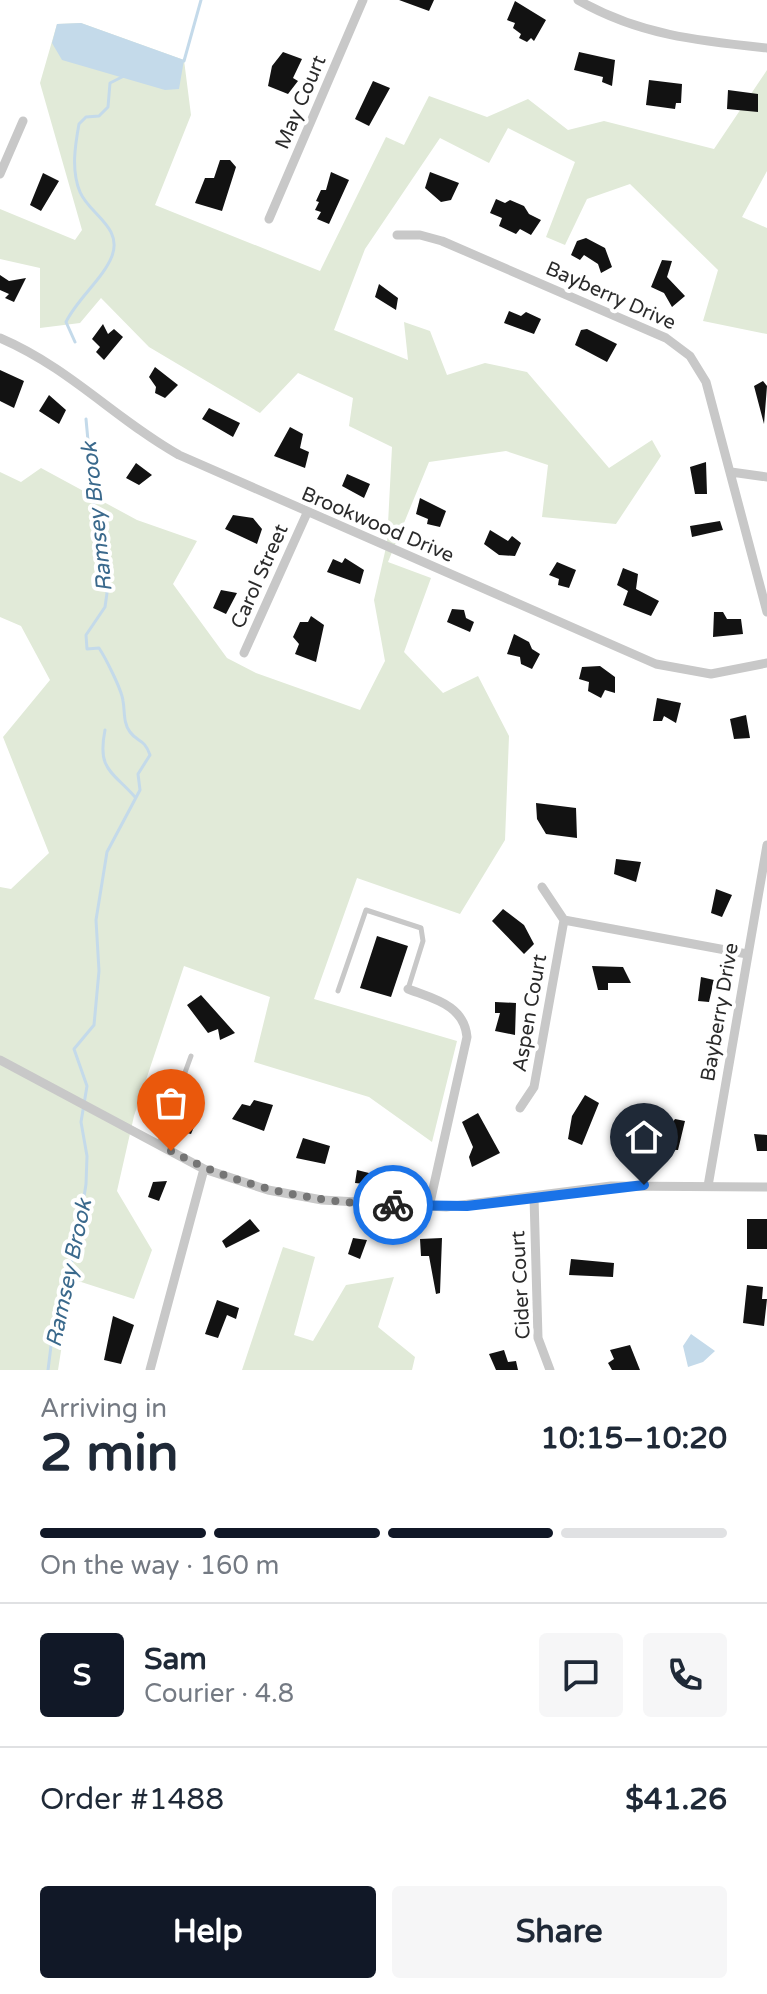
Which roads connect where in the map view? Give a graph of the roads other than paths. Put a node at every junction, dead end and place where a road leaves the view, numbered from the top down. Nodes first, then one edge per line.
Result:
1 (363, 0) edge
2 (578, 0) edge
3 (767, 48) edge
4 (23, 121) dead end
5 (0, 174) edge
6 (269, 219) dead end
7 (397, 235) dead end
8 (0, 338) edge
9 (731, 472) junction
10 (767, 477) edge
11 (307, 513) junction
12 (767, 612) edge
13 (244, 653) dead end
14 (767, 663) edge
15 (767, 845) edge
16 (542, 887) dead end
17 (564, 920) junction
18 (747, 954) junction
19 (408, 989) joint
20 (338, 991) dead end
21 (191, 1056) dead end
22 (0, 1060) edge
23 (520, 1108) dead end
24 (159, 1145) junction
25 (204, 1169) junction
26 (708, 1186) junction
27 (767, 1187) edge
28 (534, 1197) junction
29 (429, 1207) junction
30 (150, 1370) edge
31 (550, 1370) edge

1 - 6 street, May Court
2 - 3 street
4 - 5 street
7 - 9 street, Bayberry Drive
8 - 11 street, Brookwood Drive
9 - 10 street
9 - 12 street, Bayberry Drive
11 - 13 street, Carol Street
11 - 14 street, Brookwood Drive
15 - 18 street, Bayberry Drive
16 - 17 street
17 - 18 street
17 - 23 street, Aspen Court
18 - 26 street, Bayberry Drive
19 - 20 lane
19 - 29 street
21 - 24 lane
22 - 24 street
24 - 25 street
25 - 29 street
25 - 30 street
26 - 27 street
26 - 28 street
28 - 29 street
28 - 31 street, Cider Court

